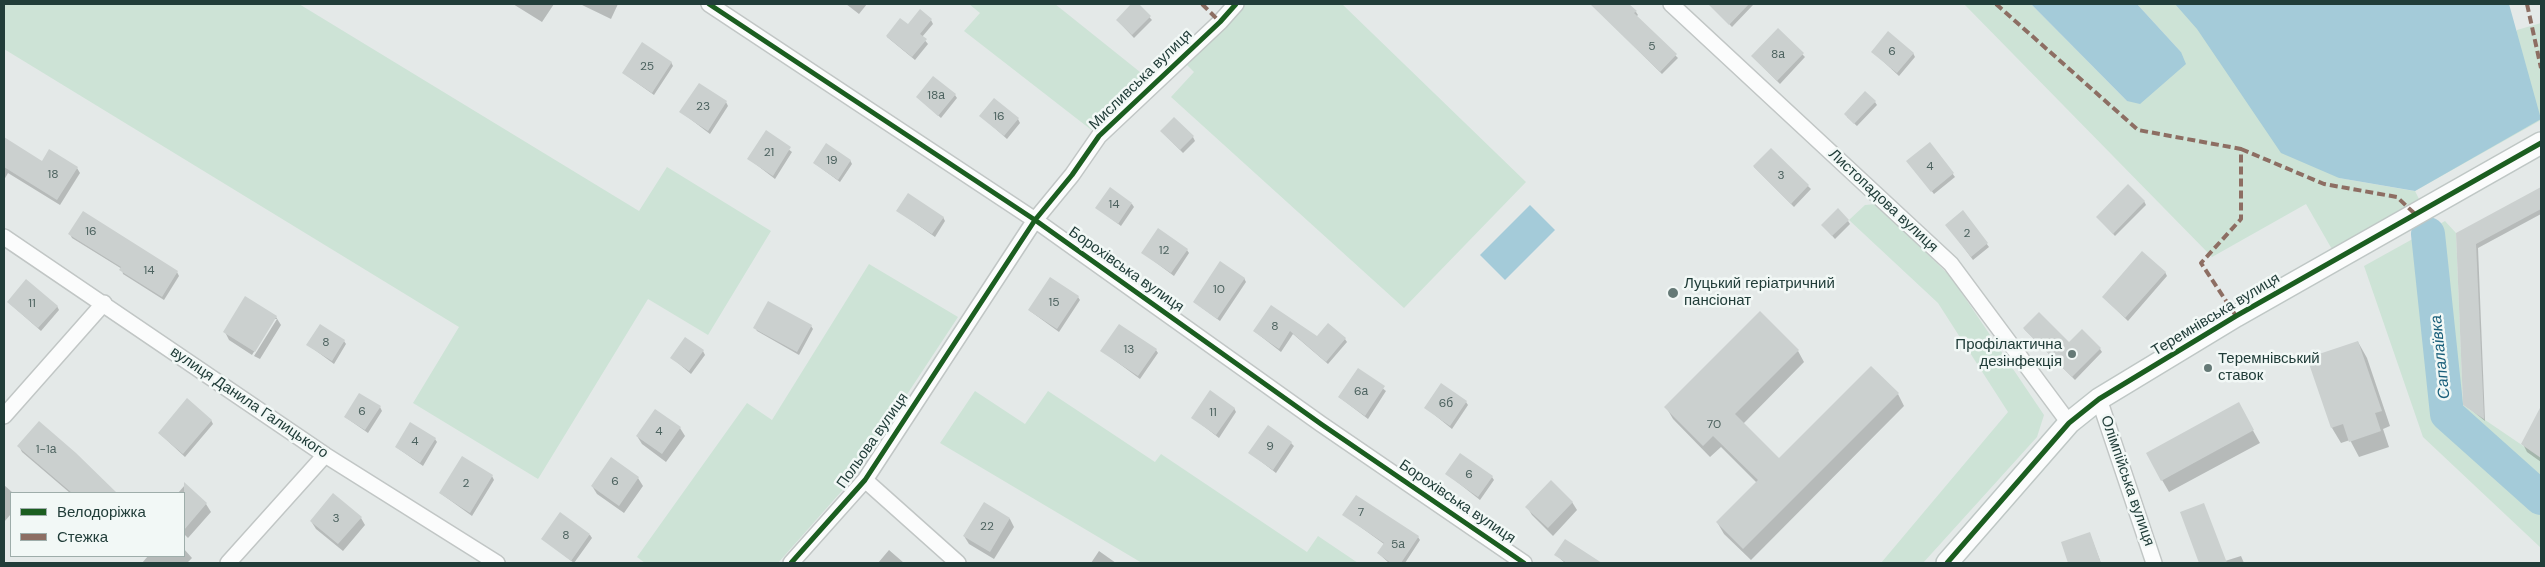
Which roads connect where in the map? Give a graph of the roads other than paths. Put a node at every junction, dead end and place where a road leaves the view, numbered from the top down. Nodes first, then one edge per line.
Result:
1 (709, 4) edge
2 (1236, 4) edge
3 (1671, 4) edge
4 (2541, 143) edge
5 (1035, 220) junction
6 (4, 237) edge
7 (104, 303) junction
8 (951, 351) joint
9 (2099, 398) junction
10 (4, 416) edge
11 (2070, 423) junction
12 (325, 455) junction
13 (865, 480) junction
14 (228, 563) edge
15 (497, 563) edge
16 (791, 563) edge
17 (958, 563) edge
18 (1524, 563) edge
19 (1947, 563) edge
20 (2154, 563) edge

1 - 5 street, Борохівська вулиця
2 - 5 street, Мисливська вулиця
3 - 11 street, Листопадова вулиця
4 - 9 street, Теремнівська вулиця
5 - 8 street, Мисливська вулиця
5 - 18 street, Борохівська вулиця
6 - 7 street, вулиця Данила Галицького
7 - 10 street
7 - 12 street, вулиця Данила Галицького
8 - 13 street, Польова вулиця
9 - 11 street, Теремнівська вулиця
9 - 20 street, Олімпійська вулиця
11 - 19 street, Теремнівська вулиця
12 - 14 street
12 - 15 street, вулиця Данила Галицького
13 - 16 street, Польова вулиця
13 - 17 street

